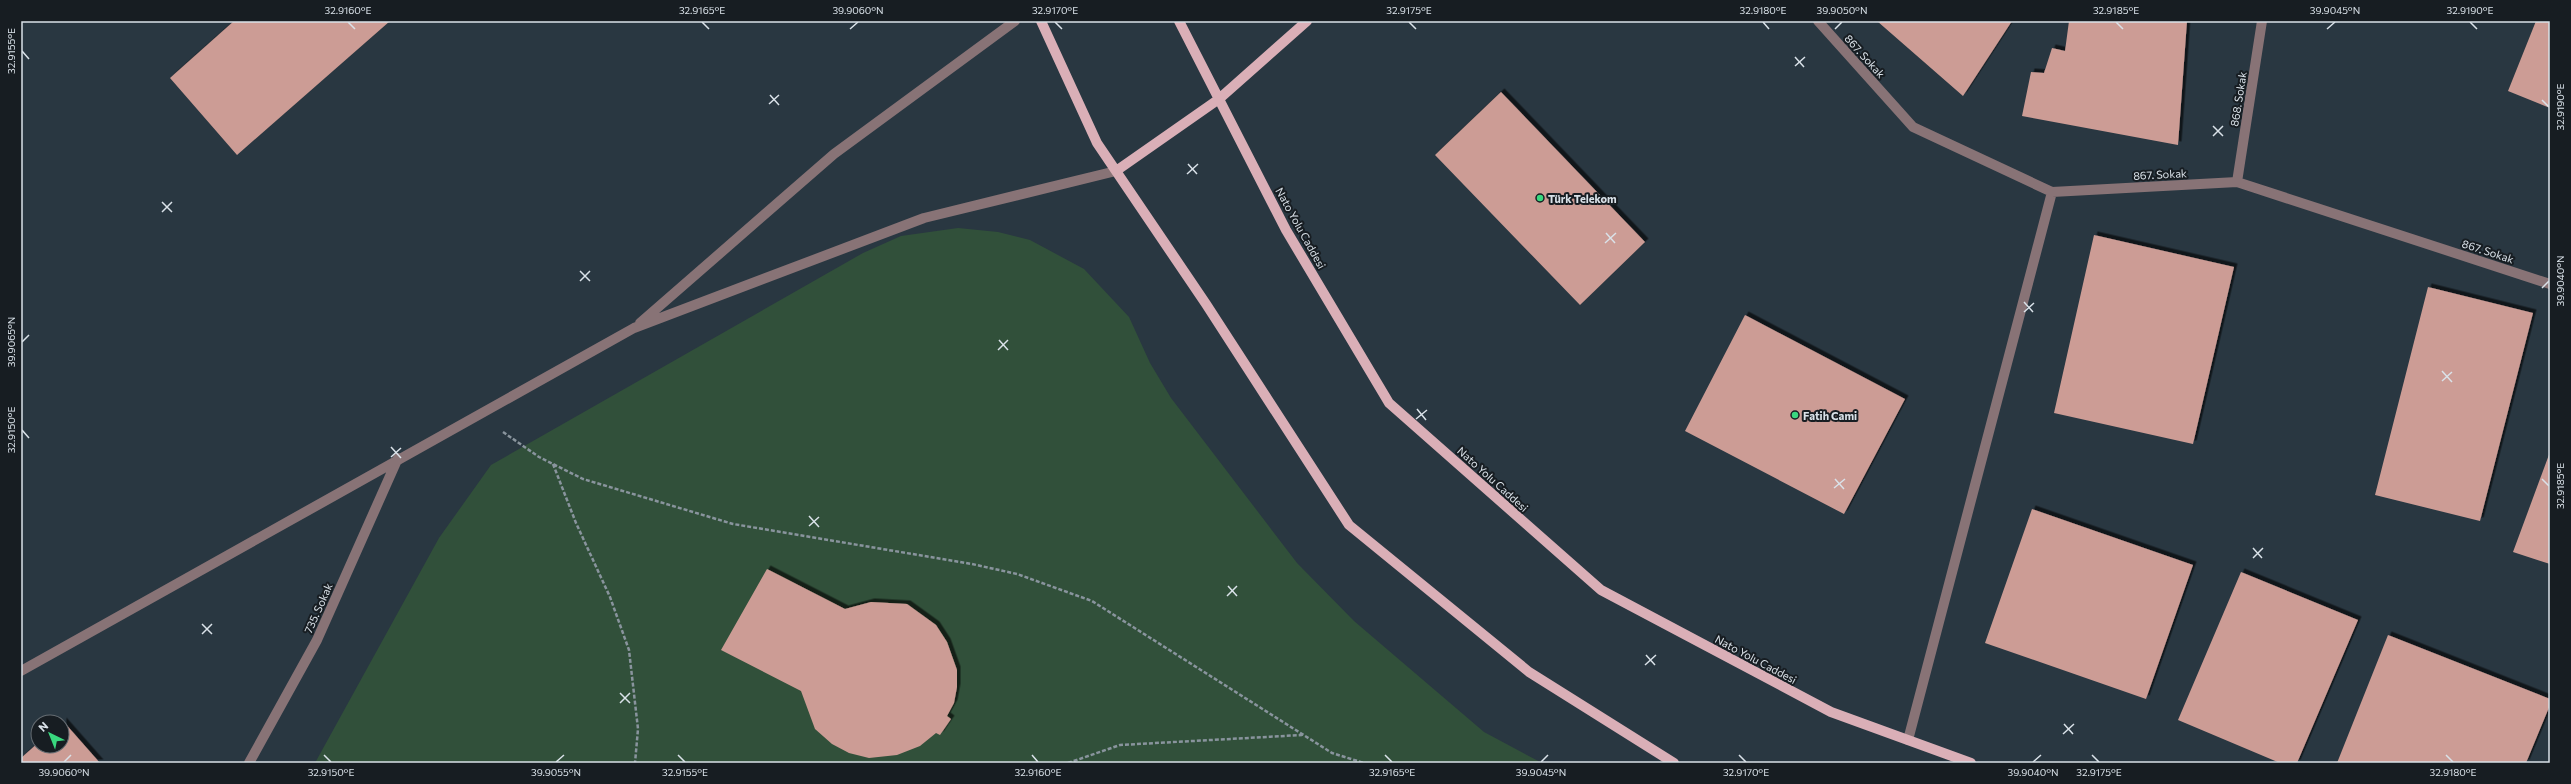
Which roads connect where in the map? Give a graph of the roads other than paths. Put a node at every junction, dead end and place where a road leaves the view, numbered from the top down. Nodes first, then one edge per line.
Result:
1 (1015, 21) edge
2 (1041, 21) edge
3 (1179, 21) edge
4 (1307, 21) edge
5 (1818, 21) edge
6 (2262, 21) edge
7 (1219, 99) junction
8 (1116, 171) junction
9 (2237, 182) junction
10 (2052, 192) junction
11 (2550, 284) edge
12 (634, 328) junction
13 (398, 458) junction
14 (21, 671) edge
15 (1908, 740) junction
16 (249, 763) edge
17 (1674, 763) edge
18 (1971, 763) edge

1 - 12 street
2 - 8 main road
3 - 7 main road, Nato Yolu Caddesi
4 - 7 main road
5 - 10 street, 867. Sokak
6 - 9 street, 868. Sokak
7 - 8 main road
7 - 15 main road, Nato Yolu Caddesi
8 - 12 street
8 - 17 main road
9 - 10 street, 867. Sokak
9 - 11 street, 867. Sokak
10 - 15 street
12 - 13 street
13 - 14 street
13 - 16 street, 735. Sokak
15 - 18 main road, Nato Yolu Caddesi

